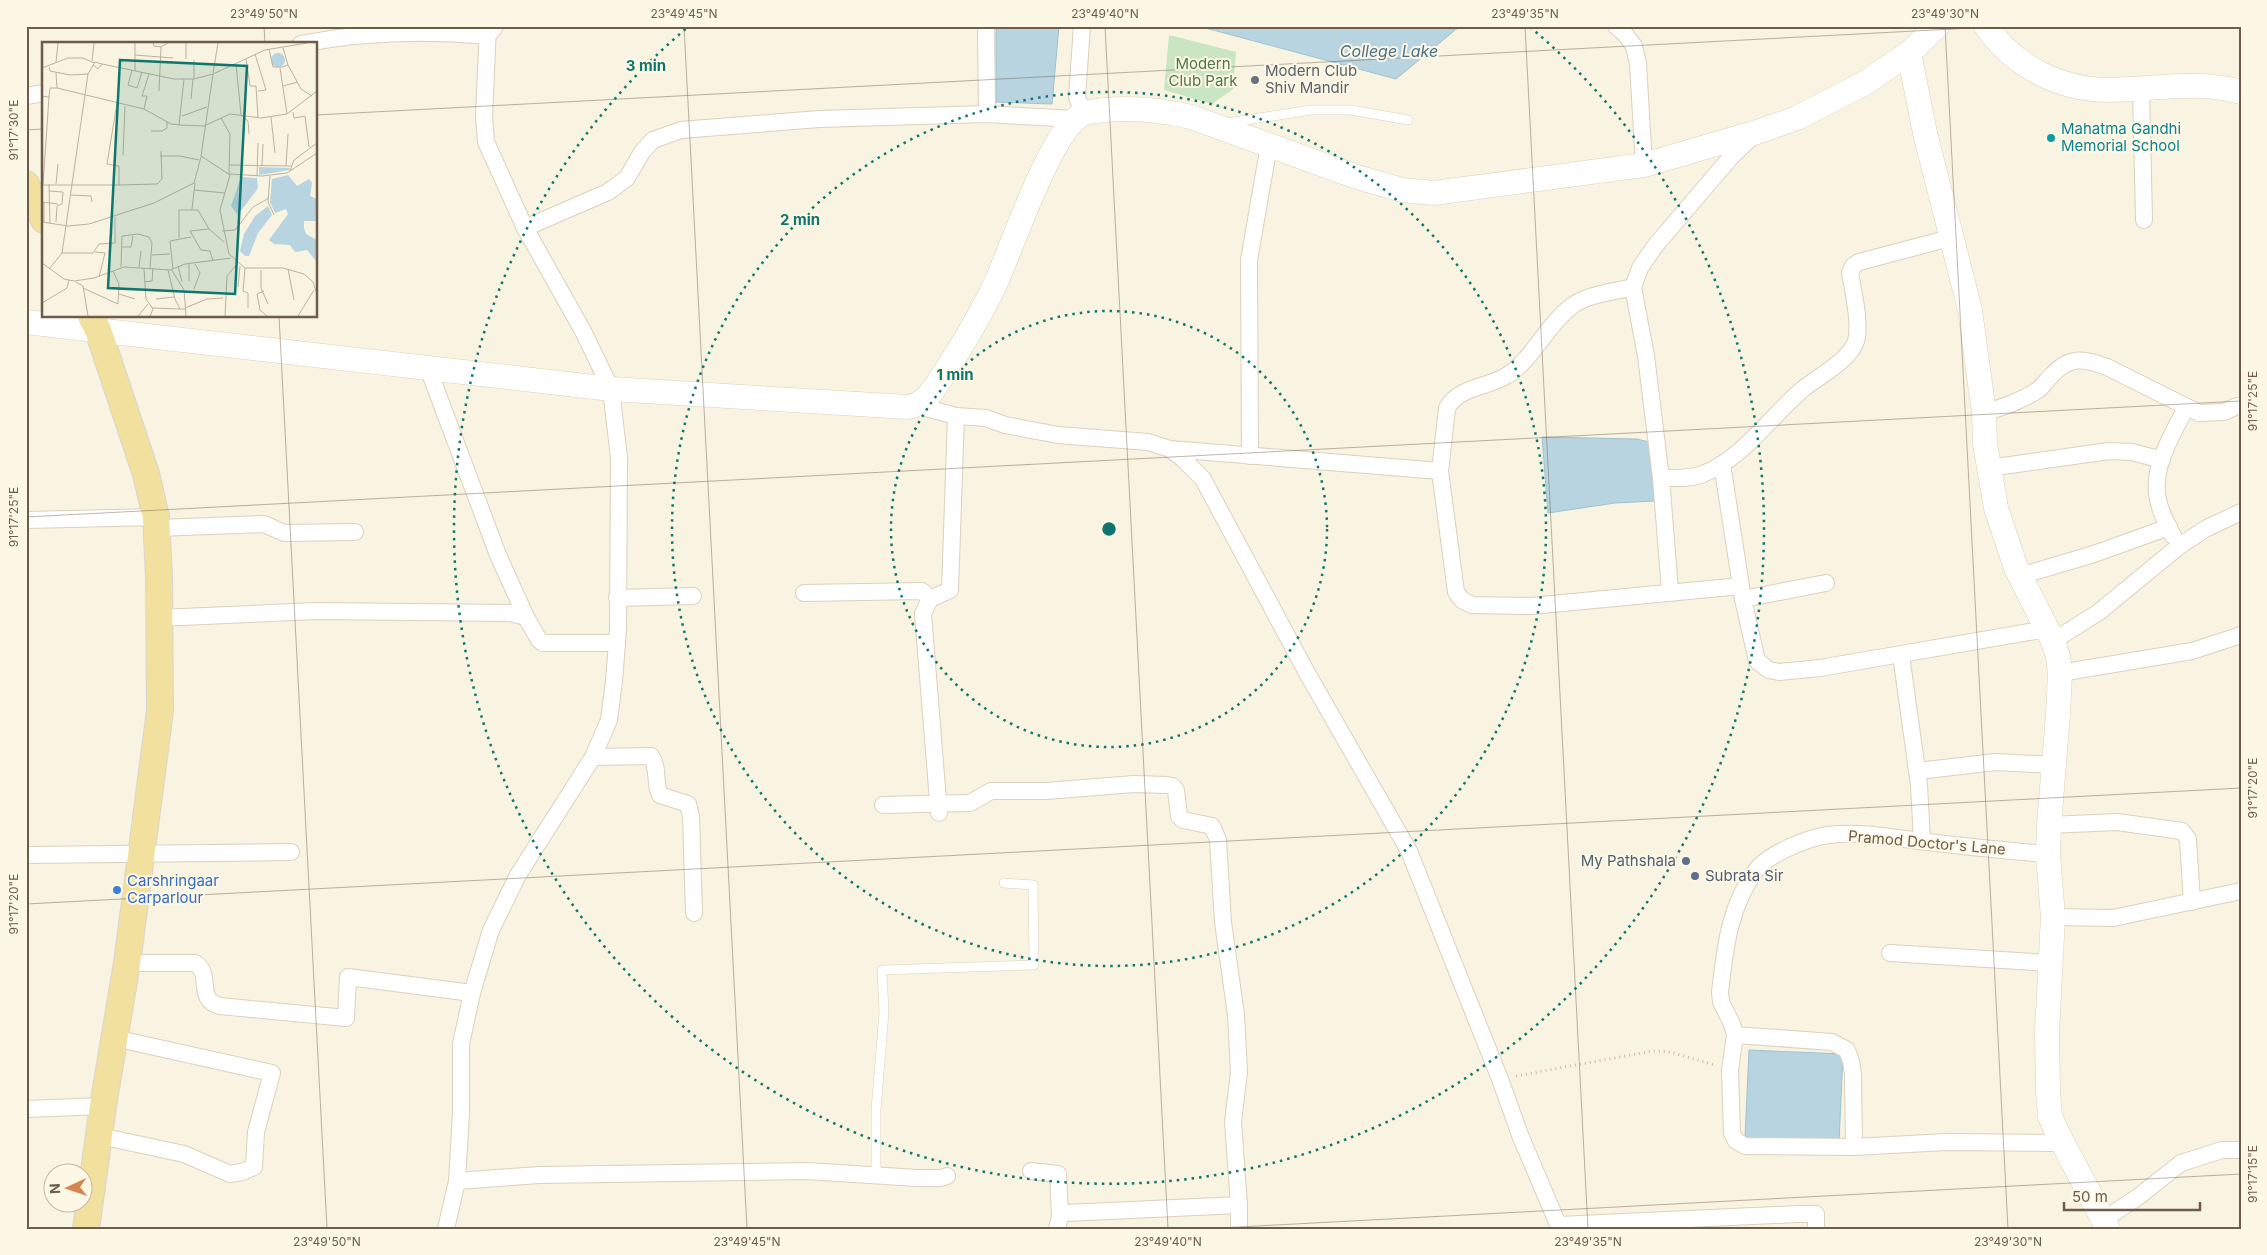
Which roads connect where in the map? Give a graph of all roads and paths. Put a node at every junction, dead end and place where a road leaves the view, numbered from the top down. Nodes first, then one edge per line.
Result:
1 (986, 26) edge
2 (1082, 26) edge
3 (1616, 26) edge
4 (1937, 26) edge
5 (1986, 26) edge
6 (490, 29) edge
7 (311, 42) edge
8 (1909, 54) junction
9 (2141, 88) junction
10 (2241, 92) edge
11 (42, 93) edge
12 (26, 96) edge
13 (987, 114) junction
14 (1079, 116) junction
15 (1408, 120) dead end
16 (1214, 126) junction
17 (1757, 132) junction
18 (1269, 145) junction
19 (1644, 164) junction
20 (26, 184) edge
21 (42, 216) edge
22 (2144, 220) dead end
23 (525, 228) junction
24 (1950, 238) junction
25 (1633, 287) junction
26 (26, 322) edge
27 (94, 323) edge
28 (428, 368) junction
29 (611, 389) junction
30 (918, 406) junction
31 (2237, 406) dead end
32 (2186, 408) junction
33 (1984, 413) junction
34 (956, 416) junction
35 (1170, 448) junction
36 (1250, 456) junction
37 (2162, 460) junction
38 (1722, 464) junction
39 (1988, 468) junction
40 (1440, 471) junction
41 (1661, 478) junction
42 (2241, 512) edge
43 (26, 520) edge
44 (157, 522) junction
45 (2169, 527) junction
46 (356, 532) dead end
47 (2178, 548) junction
48 (2020, 576) junction
49 (1826, 584) dead end
50 (1670, 591) junction
51 (804, 593) dead end
52 (1742, 593) junction
53 (693, 596) dead end
54 (617, 598) junction
55 (930, 599) junction
56 (526, 617) junction
57 (159, 618) junction
58 (2050, 635) junction
59 (2241, 635) edge
60 (617, 644) junction
61 (1901, 655) junction
62 (2060, 673) junction
63 (593, 757) junction
64 (2054, 765) junction
65 (1918, 771) junction
66 (883, 806) dead end
67 (939, 809) junction
68 (2049, 824) junction
69 (1922, 841) junction
70 (290, 852) dead end
71 (141, 853) junction
72 (2048, 854) junction
73 (26, 855) edge
74 (1004, 884) dead end
75 (2241, 891) edge
76 (2192, 902) junction
77 (694, 912) dead end
78 (2053, 917) junction
79 (1890, 953) dead end
80 (127, 963) junction
81 (2049, 964) junction
82 (472, 993) junction
83 (1735, 1035) junction
84 (114, 1038) junction
85 (1730, 1070) junction
86 (1500, 1079) junction
87 (103, 1106) junction
88 (26, 1109) edge
89 (100, 1136) junction
90 (2062, 1144) junction
91 (1854, 1147) junction
92 (2241, 1150) edge
93 (1032, 1171) dead end
94 (876, 1175) junction
95 (947, 1176) dead end
96 (457, 1181) junction
97 (1239, 1205) junction
98 (1059, 1222) edge
99 (2106, 1224) edge
100 (1559, 1227) edge
101 (86, 1229) edge
102 (446, 1229) edge
103 (1239, 1229) edge
104 (1816, 1229) edge

1 - 13 street
2 - 14 street
3 - 19 street
4 - 8 main road
5 - 9 main road
6 - 7 street
6 - 23 street
8 - 17 main road
8 - 24 main road
9 - 10 main road
9 - 22 street
11 - 12 street
13 - 14 street
13 - 23 street
14 - 16 main road
14 - 30 main road
15 - 16 lane
16 - 18 main road
17 - 19 main road
17 - 25 street
18 - 19 main road
18 - 36 street
20 - 21 main road
23 - 29 street
24 - 33 main road
24 - 38 street
25 - 40 street
25 - 41 street
26 - 27 main road
27 - 28 main road
27 - 44 main road
28 - 29 main road
28 - 56 street
29 - 30 main road
29 - 54 street
30 - 34 street
31 - 32 street
32 - 33 street
32 - 37 street
33 - 39 main road
34 - 35 street
34 - 55 street
35 - 36 street
35 - 86 street
36 - 40 street
37 - 39 street
37 - 45 street
38 - 41 street
38 - 52 street
39 - 48 main road
40 - 50 street
41 - 50 street
42 - 47 street
43 - 44 street
44 - 46 street
44 - 57 main road
45 - 47 street
45 - 48 street
47 - 58 street
48 - 58 main road
49 - 52 street
50 - 52 street
51 - 55 street
52 - 61 street
53 - 54 street
54 - 60 street
55 - 67 street
56 - 57 street
56 - 60 street
57 - 71 main road
58 - 61 street
58 - 62 main road
59 - 62 street
60 - 63 street
61 - 65 street
62 - 64 main road
63 - 77 street
63 - 82 street
64 - 65 street
64 - 68 main road
65 - 69 street
66 - 67 street
67 - 97 street
68 - 72 main road
68 - 76 street
69 - 72 street, Pramod Doctor's Lane
69 - 83 street, Pramod Doctor's Lane
70 - 71 street
71 - 73 street
71 - 80 main road
72 - 78 main road
74 - 94 lane
75 - 76 street
76 - 78 street
78 - 81 main road
79 - 81 street
80 - 82 street
80 - 84 main road
81 - 90 main road
82 - 96 street
83 - 85 street
83 - 91 street
84 - 87 main road
84 - 89 street
85 - 86 path
85 - 91 street
86 - 100 street
87 - 88 street
87 - 89 main road
89 - 101 main road
90 - 91 street
90 - 99 main road
92 - 99 street
93 - 98 street
94 - 95 street
94 - 96 street
96 - 102 street
97 - 98 street
97 - 103 street
100 - 104 street

